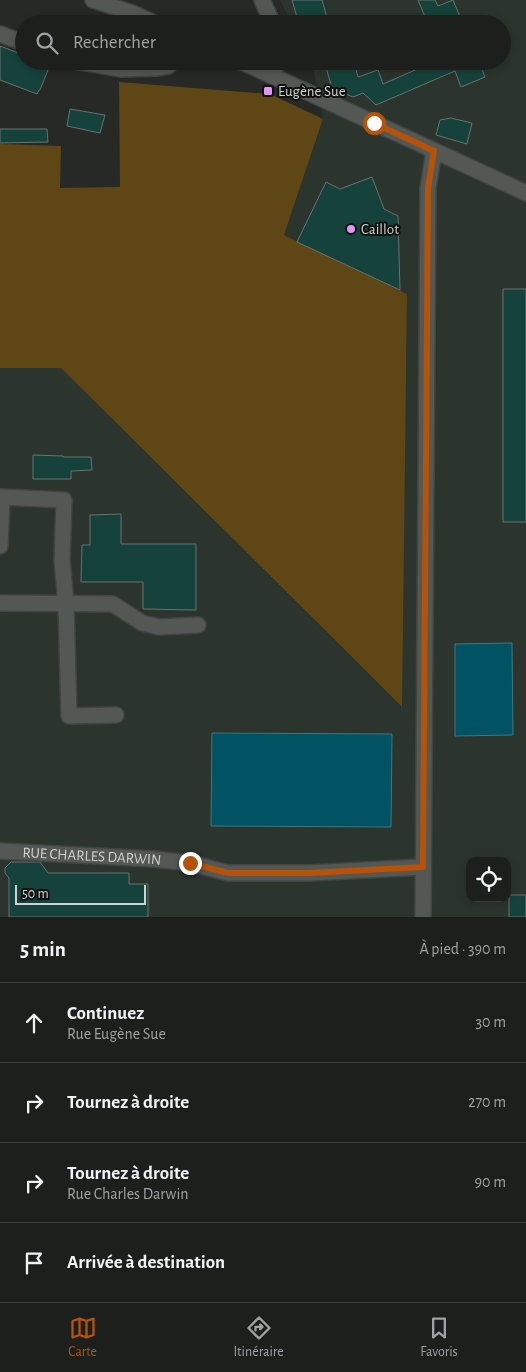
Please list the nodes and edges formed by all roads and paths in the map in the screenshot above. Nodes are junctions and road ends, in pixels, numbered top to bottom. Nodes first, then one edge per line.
1 (93, 0) edge
2 (262, 0) edge
3 (136, 15) edge
4 (269, 15) edge
5 (0, 34) edge
6 (15, 40) edge
7 (259, 70) edge
8 (274, 70) edge
9 (272, 76) junction
10 (434, 151) junction
11 (526, 193) edge
12 (1, 497) edge
13 (0, 546) edge
14 (0, 603) edge
15 (66, 604) junction
16 (198, 625) dead end
17 (116, 715) dead end
18 (0, 851) edge
19 (423, 867) junction
20 (424, 917) edge

1 - 3 street
2 - 4 street
5 - 6 street
7 - 9 street
8 - 9 street
9 - 10 street
10 - 11 street
10 - 19 street
12 - 13 street
12 - 15 street
14 - 15 street
15 - 16 street
15 - 17 street
18 - 19 street, RUE CHARLES DARWIN
19 - 20 street

